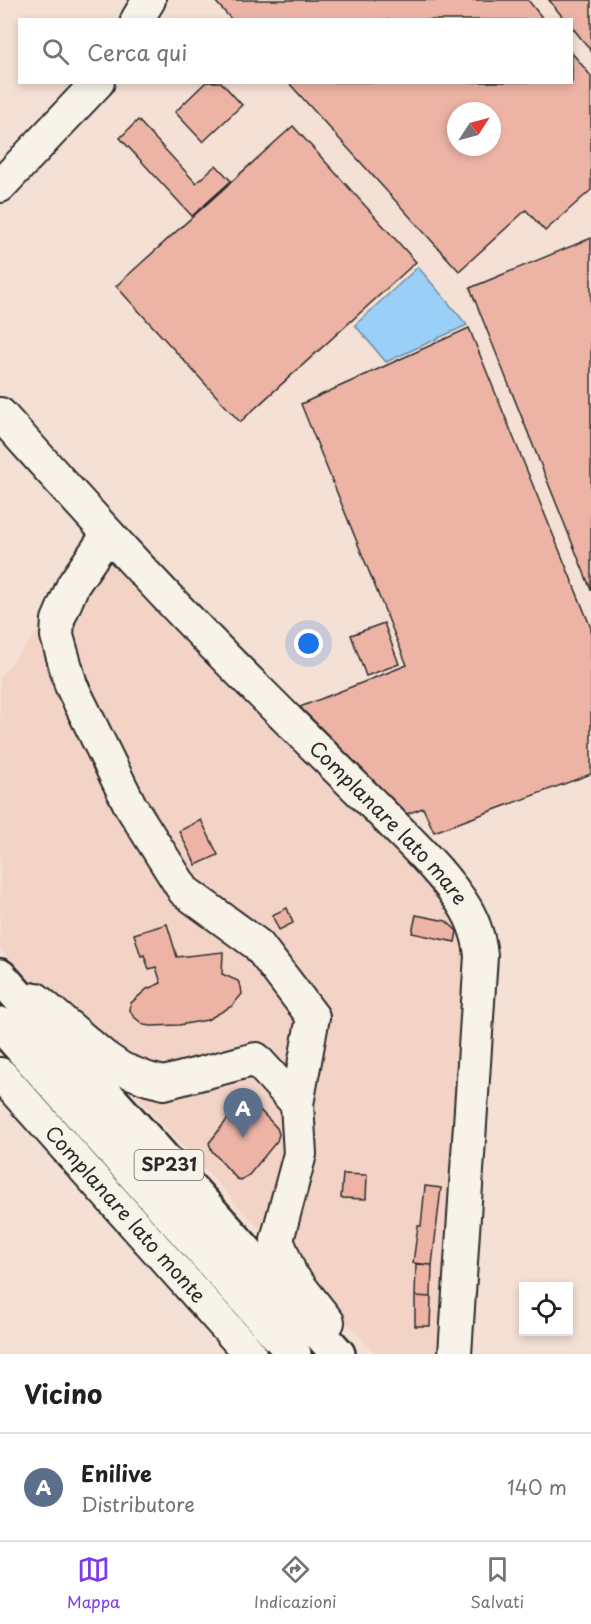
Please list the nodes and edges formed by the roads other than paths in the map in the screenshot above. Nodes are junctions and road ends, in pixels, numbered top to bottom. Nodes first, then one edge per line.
1 (148, 0) edge
2 (138, 18) edge
3 (96, 84) edge
4 (0, 186) edge
5 (0, 414) edge
6 (108, 534) junction
7 (0, 966) edge
8 (0, 976) edge
9 (0, 1024) edge
10 (0, 1074) edge
11 (297, 1104) junction
12 (250, 1354) edge
13 (294, 1354) edge
14 (338, 1354) edge
15 (352, 1354) edge
16 (455, 1354) edge

1 - 2 street
3 - 4 street
5 - 6 street, Complanare lato mare
6 - 11 street
6 - 16 street, Complanare lato mare
7 - 11 street
8 - 14 highway, SP231
9 - 13 highway, SP231
10 - 12 street, Complanare lato monte
11 - 15 street

